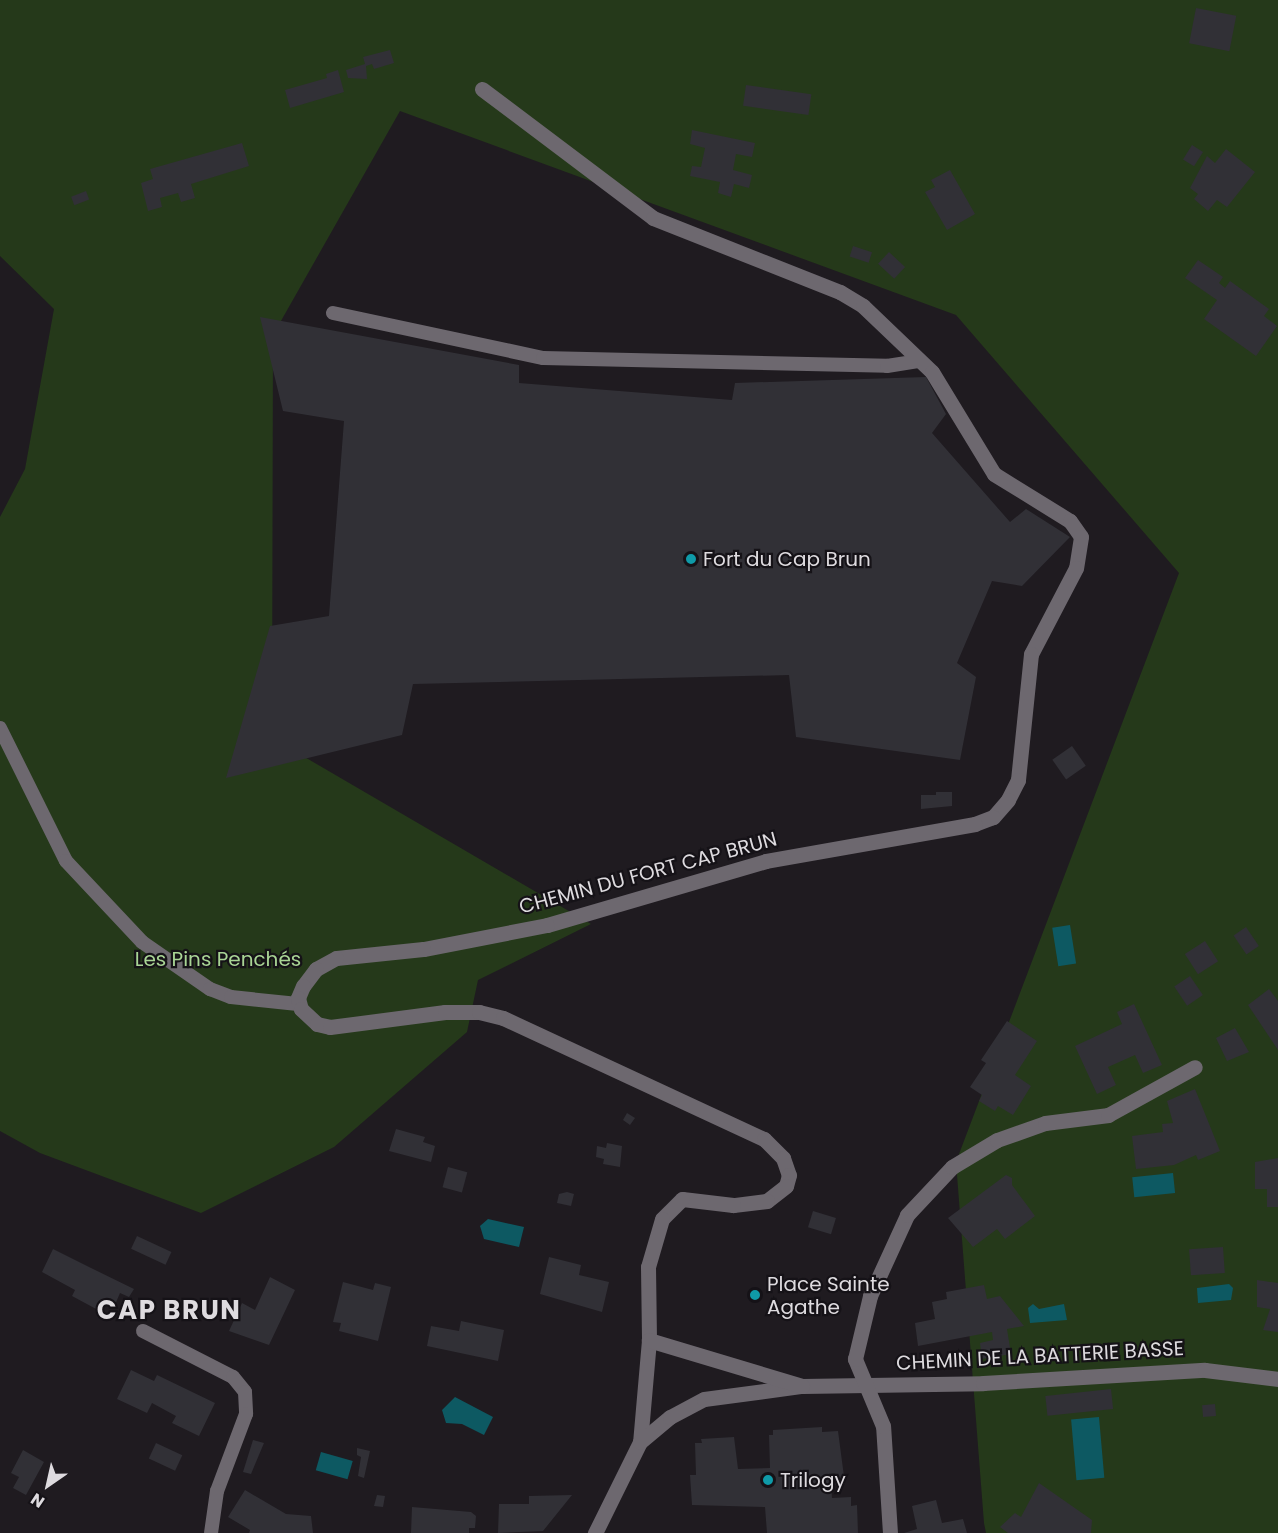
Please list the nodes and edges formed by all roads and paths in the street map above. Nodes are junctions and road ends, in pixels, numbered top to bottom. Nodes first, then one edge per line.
1 (482, 89) dead end
2 (333, 313) dead end
3 (920, 361) junction
4 (0, 728) edge
5 (298, 1004) junction
6 (1195, 1067) dead end
7 (143, 1331) dead end
8 (649, 1340) junction
9 (1278, 1379) edge
10 (864, 1384) junction
11 (802, 1386) junction
12 (640, 1442) junction
13 (211, 1533) edge
14 (595, 1533) edge
15 (890, 1533) edge

1 - 3 street, CHEMIN DU FORT CAP BRUN
2 - 3 lane
3 - 5 street, CHEMIN DU FORT CAP BRUN
4 - 5 lane
5 - 8 street
6 - 10 street
7 - 13 lane
8 - 11 street, CHEMIN DE LA BATTERIE BASSE
8 - 12 street
9 - 10 street, CHEMIN DE LA BATTERIE BASSE
10 - 11 street, CHEMIN DE LA BATTERIE BASSE
10 - 15 street
11 - 12 street, CHEMIN DE LA BATTERIE BASSE
12 - 14 street

